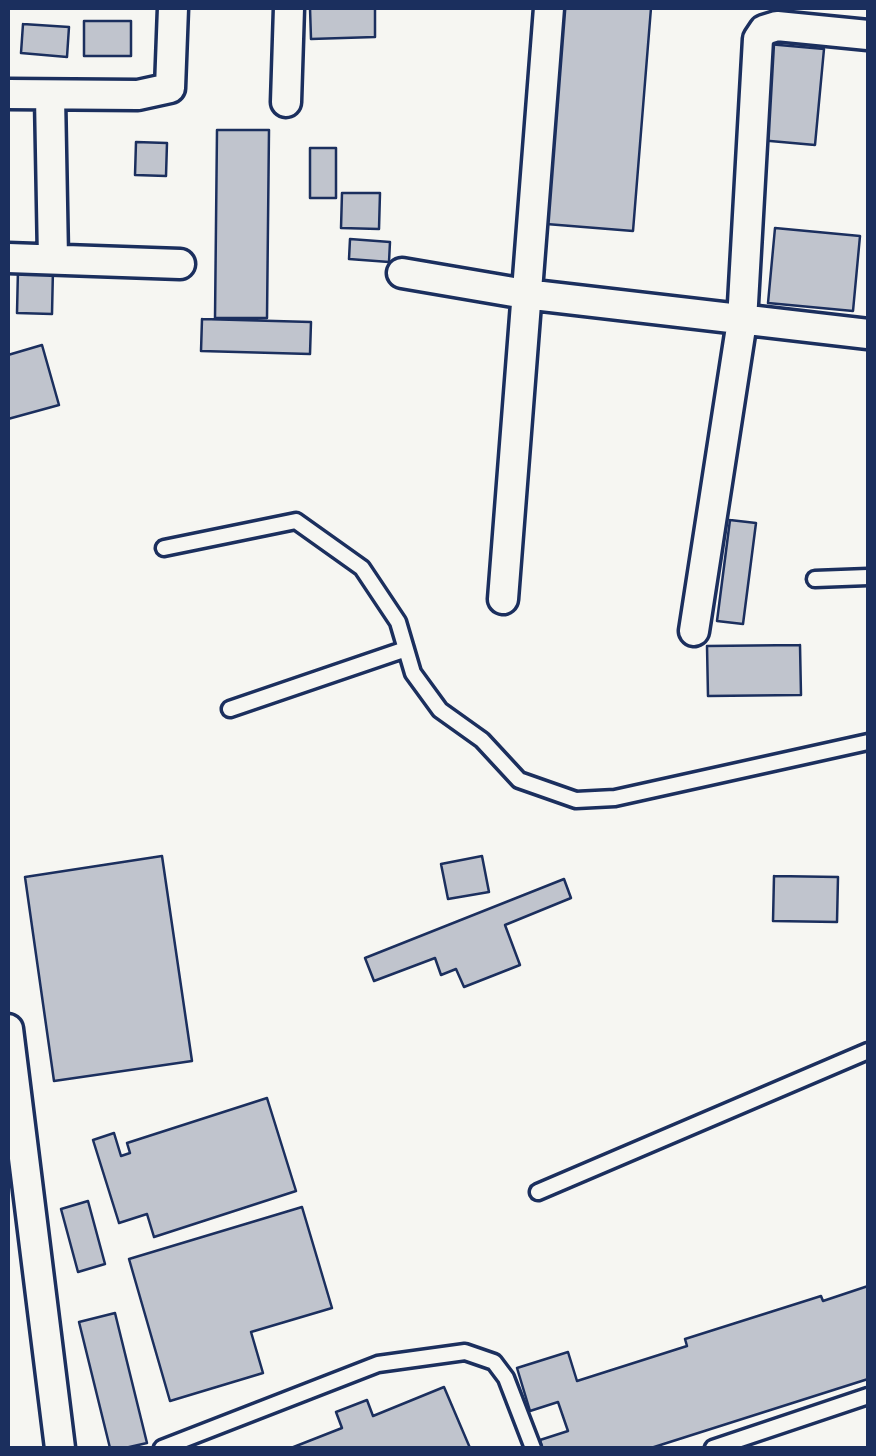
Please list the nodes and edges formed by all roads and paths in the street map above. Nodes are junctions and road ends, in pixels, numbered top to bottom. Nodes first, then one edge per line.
1 (174, 8) edge
2 (289, 8) edge
3 (549, 8) edge
4 (868, 35) edge
5 (8, 94) edge
6 (50, 97) junction
7 (286, 102) dead end
8 (8, 258) edge
9 (52, 258) junction
10 (180, 264) dead end
11 (402, 273) dead end
12 (526, 294) junction
13 (742, 321) junction
14 (868, 334) edge
15 (164, 548) dead end
16 (868, 577) edge
17 (815, 579) dead end
18 (503, 599) dead end
19 (694, 630) dead end
20 (406, 648) junction
21 (230, 709) dead end
22 (868, 742) edge
23 (8, 1028) edge
24 (868, 1051) edge
25 (538, 1192) dead end
26 (868, 1396) edge
27 (60, 1448) edge
28 (162, 1448) edge
29 (533, 1448) edge
30 (713, 1448) edge

1 - 6 street
2 - 7 street
3 - 12 street
4 - 13 street
5 - 6 street
6 - 9 street
8 - 9 street
9 - 10 street
11 - 12 street
12 - 13 street
12 - 18 street
13 - 14 street
13 - 19 street
15 - 20 lane
16 - 17 lane
20 - 21 lane
20 - 22 lane
23 - 27 street
24 - 25 lane
26 - 30 lane
28 - 29 lane

